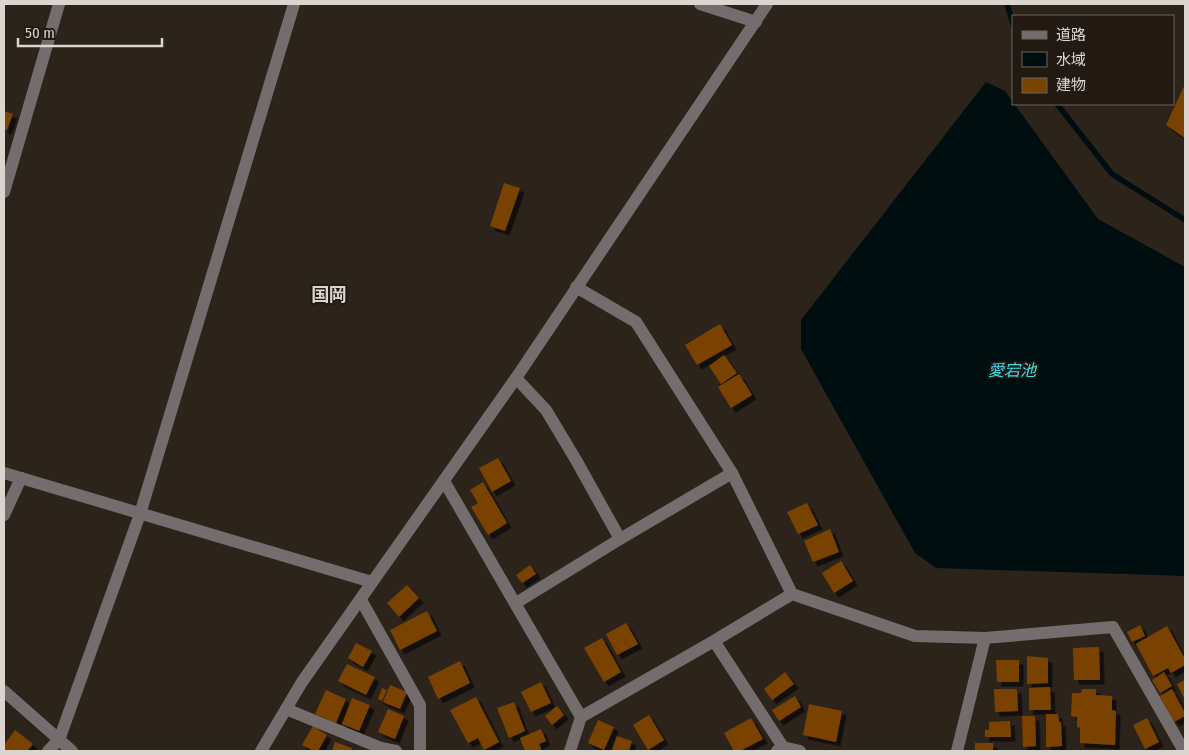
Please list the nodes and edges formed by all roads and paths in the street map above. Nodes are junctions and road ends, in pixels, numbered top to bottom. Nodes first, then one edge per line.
1 (294, 4) edge
2 (700, 4) edge
3 (767, 4) edge
4 (55, 5) edge
5 (756, 22) junction
6 (4, 192) edge
7 (576, 287) junction
8 (516, 378) junction
9 (4, 473) edge
10 (732, 473) junction
11 (21, 478) junction
12 (444, 481) junction
13 (140, 514) junction
14 (4, 515) edge
15 (620, 539) junction
16 (372, 582) junction
17 (792, 594) junction
18 (361, 600) junction
19 (516, 603) junction
20 (985, 638) junction
21 (714, 641) junction
22 (4, 691) edge
23 (286, 709) junction
24 (581, 717) junction
25 (59, 740) junction
26 (779, 749) edge
27 (48, 751) edge
28 (72, 751) edge
29 (261, 751) edge
30 (396, 751) edge
31 (420, 751) edge
32 (570, 751) edge
33 (800, 751) edge
34 (957, 751) edge
35 (1184, 751) edge

1 - 13 street
2 - 5 street
3 - 5 street
4 - 6 street
5 - 7 street
7 - 8 street
7 - 10 street
8 - 12 street
8 - 15 street
9 - 11 street
10 - 15 street
10 - 17 street
11 - 13 street
11 - 14 street
12 - 16 street
12 - 19 street
13 - 16 street
13 - 25 street
15 - 19 street
16 - 18 street
17 - 20 street
17 - 21 street
18 - 23 street
18 - 31 street
19 - 24 street
20 - 34 street
20 - 35 street
21 - 24 street
21 - 26 street
22 - 25 street
23 - 29 street
23 - 30 street
24 - 32 street
25 - 27 street
25 - 28 street
26 - 33 street

